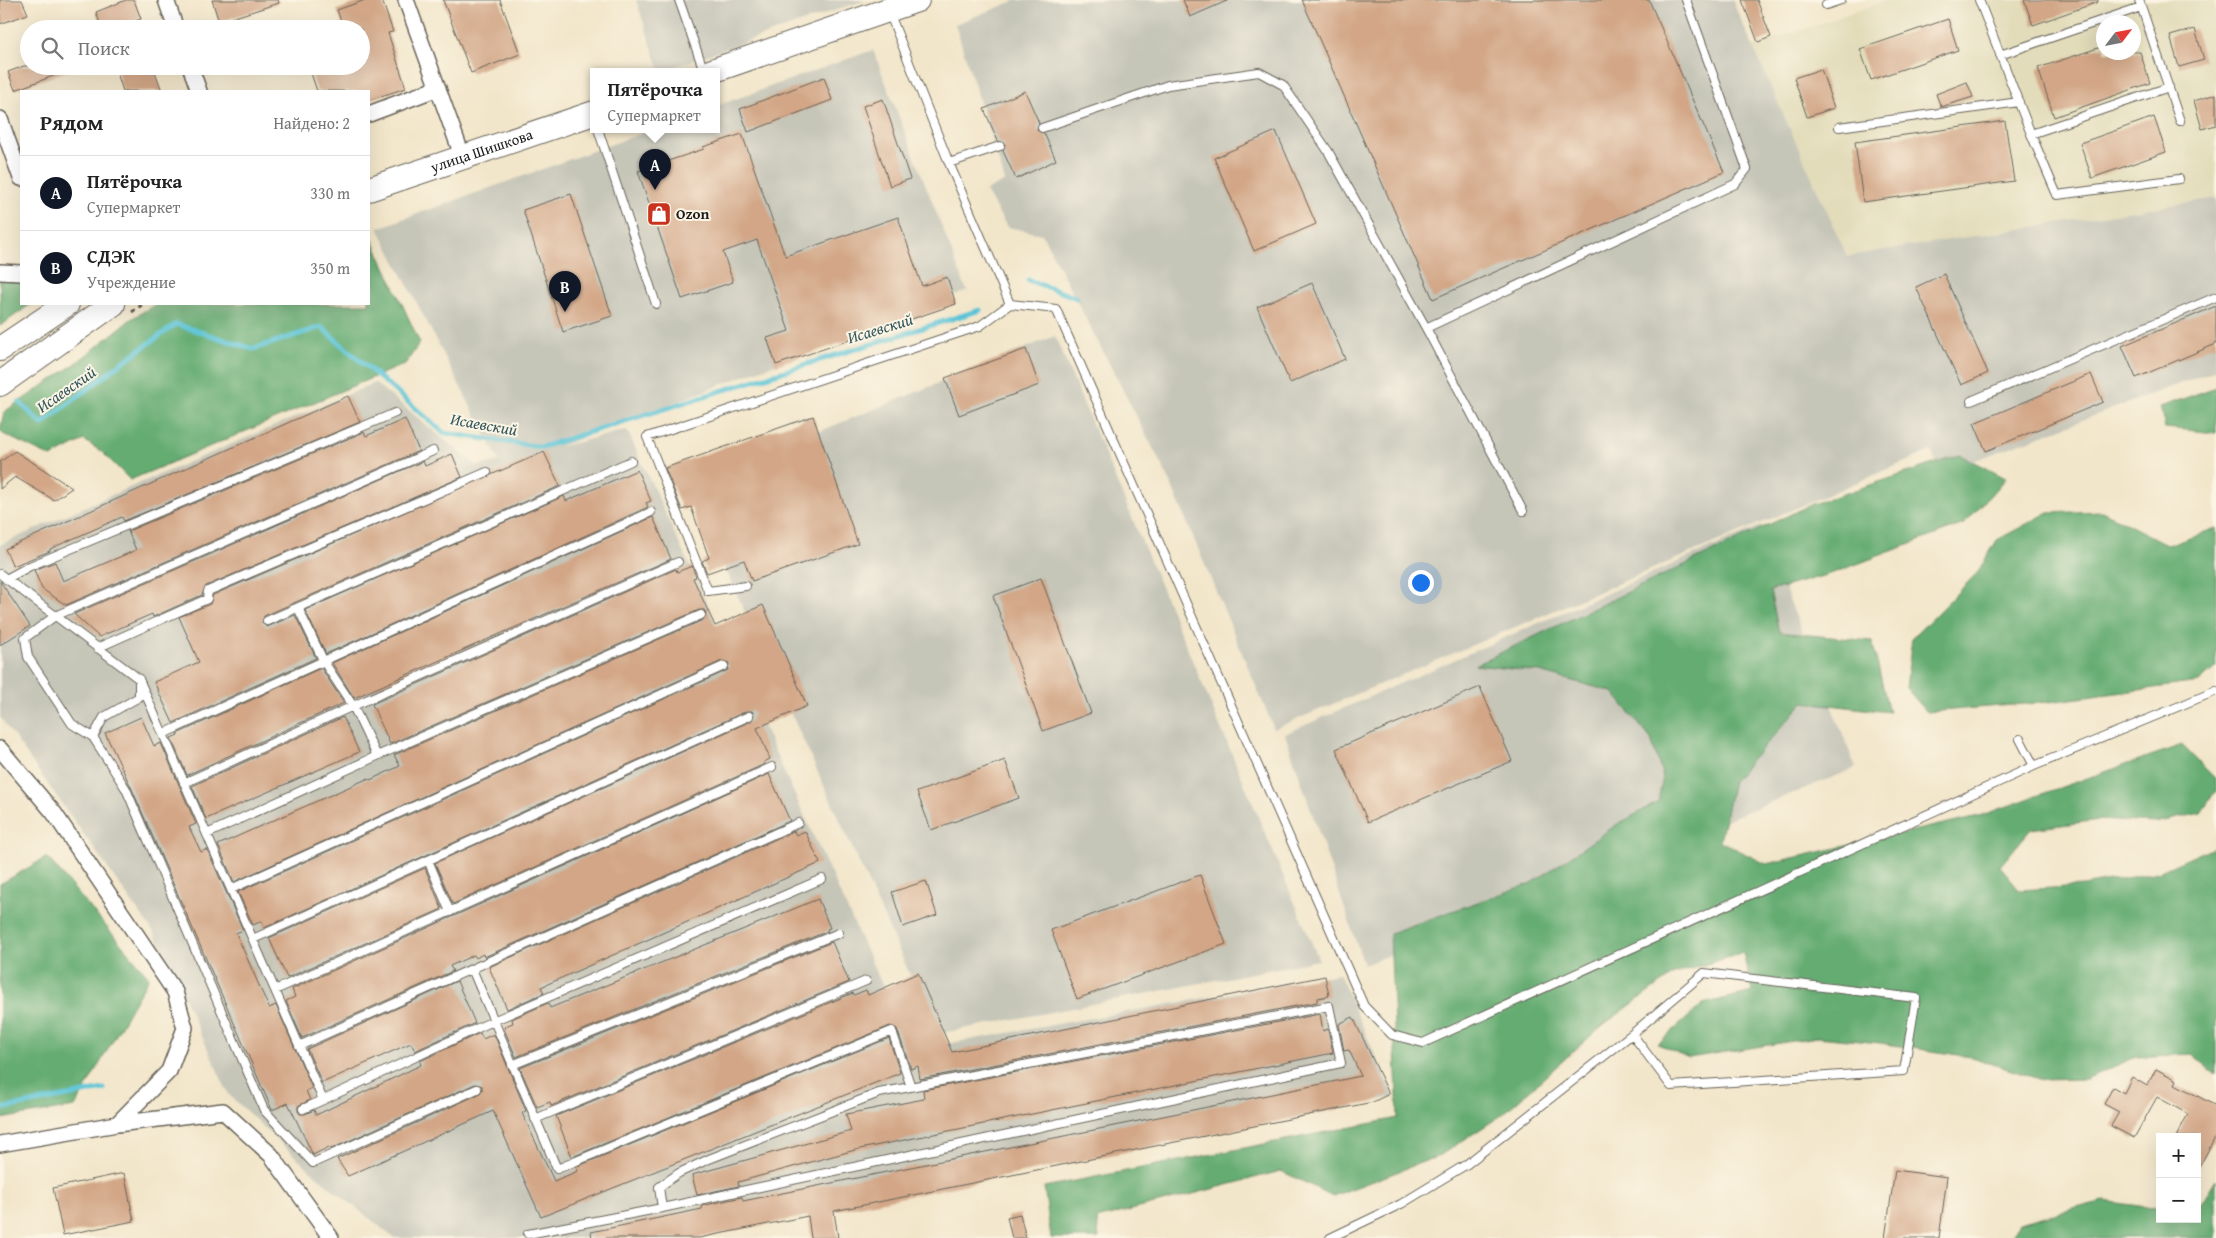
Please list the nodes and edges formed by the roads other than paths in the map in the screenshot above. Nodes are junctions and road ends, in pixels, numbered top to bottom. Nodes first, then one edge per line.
1 (166, 0) edge
2 (406, 0) edge
3 (679, 0) edge
4 (917, 0) edge
5 (1686, 0) edge
6 (1841, 0) edge
7 (1979, 0) edge
8 (2140, 3) edge
9 (1826, 5) dead end
10 (888, 10) junction
11 (173, 20) edge
12 (2000, 55) junction
13 (703, 68) edge
14 (720, 68) edge
15 (193, 75) edge
16 (438, 88) junction
17 (2169, 88) junction
18 (199, 90) edge
19 (2019, 102) junction
20 (370, 114) edge
21 (590, 115) edge
22 (0, 118) edge
23 (2180, 121) dead end
24 (1839, 127) dead end
25 (1042, 128) dead end
26 (599, 133) edge
27 (2031, 134) junction
28 (1000, 146) dead end
29 (462, 158) junction
30 (950, 163) junction
31 (20, 175) edge
32 (2179, 179) dead end
33 (370, 189) edge
34 (0, 272) edge
35 (20, 273) edge
36 (2216, 296) edge
37 (656, 304) dead end
38 (1010, 304) junction
39 (66, 305) edge
40 (112, 305) edge
41 (1426, 328) junction
42 (0, 349) edge
43 (0, 384) edge
44 (1971, 401) dead end
45 (395, 413) dead end
46 (433, 451) dead end
47 (631, 460) dead end
48 (487, 472) dead end
49 (1523, 511) dead end
50 (651, 512) dead end
51 (678, 562) dead end
52 (3, 577) edge
53 (746, 586) dead end
54 (298, 608) junction
55 (701, 615) dead end
56 (54, 616) junction
57 (267, 621) dead end
58 (97, 648) junction
59 (324, 662) junction
60 (724, 666) dead end
61 (139, 679) junction
62 (2216, 691) edge
63 (353, 706) junction
64 (748, 716) dead end
65 (163, 734) junction
66 (93, 737) junction
67 (2020, 739) dead end
68 (0, 749) edge
69 (377, 756) junction
70 (2034, 766) junction
71 (772, 767) dead end
72 (184, 783) junction
73 (798, 823) dead end
74 (207, 834) junction
75 (428, 860) junction
76 (822, 879) dead end
77 (231, 889) junction
78 (450, 912) junction
79 (839, 933) dead end
80 (253, 939) junction
81 (472, 969) junction
82 (866, 981) dead end
83 (275, 990) junction
84 (493, 1021) junction
85 (1632, 1034) junction
86 (299, 1046) junction
87 (512, 1065) junction
88 (911, 1087) junction
89 (477, 1089) dead end
90 (323, 1100) junction
91 (303, 1109) dead end
92 (535, 1119) junction
93 (117, 1124) junction
94 (0, 1144) edge
95 (662, 1208) junction
96 (528, 1234) dead end
97 (331, 1238) edge
98 (1330, 1238) edge

1 - 11 street
2 - 16 street
3 - 13 lane
4 - 10 main road
5 - 41 lane
6 - 9 lane
7 - 12 lane
8 - 12 lane
8 - 17 lane
10 - 14 main road
10 - 30 lane
12 - 19 lane
15 - 18 street
16 - 20 street
16 - 29 street
17 - 23 lane
17 - 27 lane
19 - 24 lane
19 - 27 lane
21 - 29 main road, улица Шишкова
22 - 31 street
25 - 41 lane
26 - 37 lane
27 - 32 lane
28 - 30 lane
29 - 33 main road, улица Шишкова
30 - 38 lane
34 - 35 street
36 - 44 lane
38 - 53 lane
38 - 70 lane
39 - 42 main road
40 - 43 main road
41 - 49 lane
45 - 52 lane
46 - 56 lane
47 - 54 lane
48 - 58 lane
50 - 59 lane
51 - 63 lane
52 - 56 lane
54 - 57 lane
54 - 59 lane
55 - 69 lane
56 - 58 lane
56 - 66 lane
58 - 61 lane
59 - 63 lane
59 - 65 lane
60 - 77 lane
61 - 65 lane
61 - 66 lane
62 - 70 lane
63 - 69 lane
63 - 72 lane
64 - 75 lane
65 - 72 lane
66 - 89 lane
67 - 70 lane
68 - 93 street
69 - 74 lane
71 - 78 lane
72 - 74 lane
73 - 81 lane
74 - 77 lane
75 - 78 lane
75 - 80 lane
76 - 84 lane
77 - 80 lane
78 - 83 lane
79 - 87 lane
80 - 83 lane
81 - 84 lane
81 - 86 lane
82 - 92 lane
83 - 86 lane
84 - 87 lane
84 - 90 lane
85 - 85 lane
85 - 98 lane
86 - 90 lane
87 - 92 lane
88 - 92 lane
88 - 95 lane
88 - 95 lane
90 - 91 lane
93 - 94 street
93 - 97 street
95 - 96 lane

